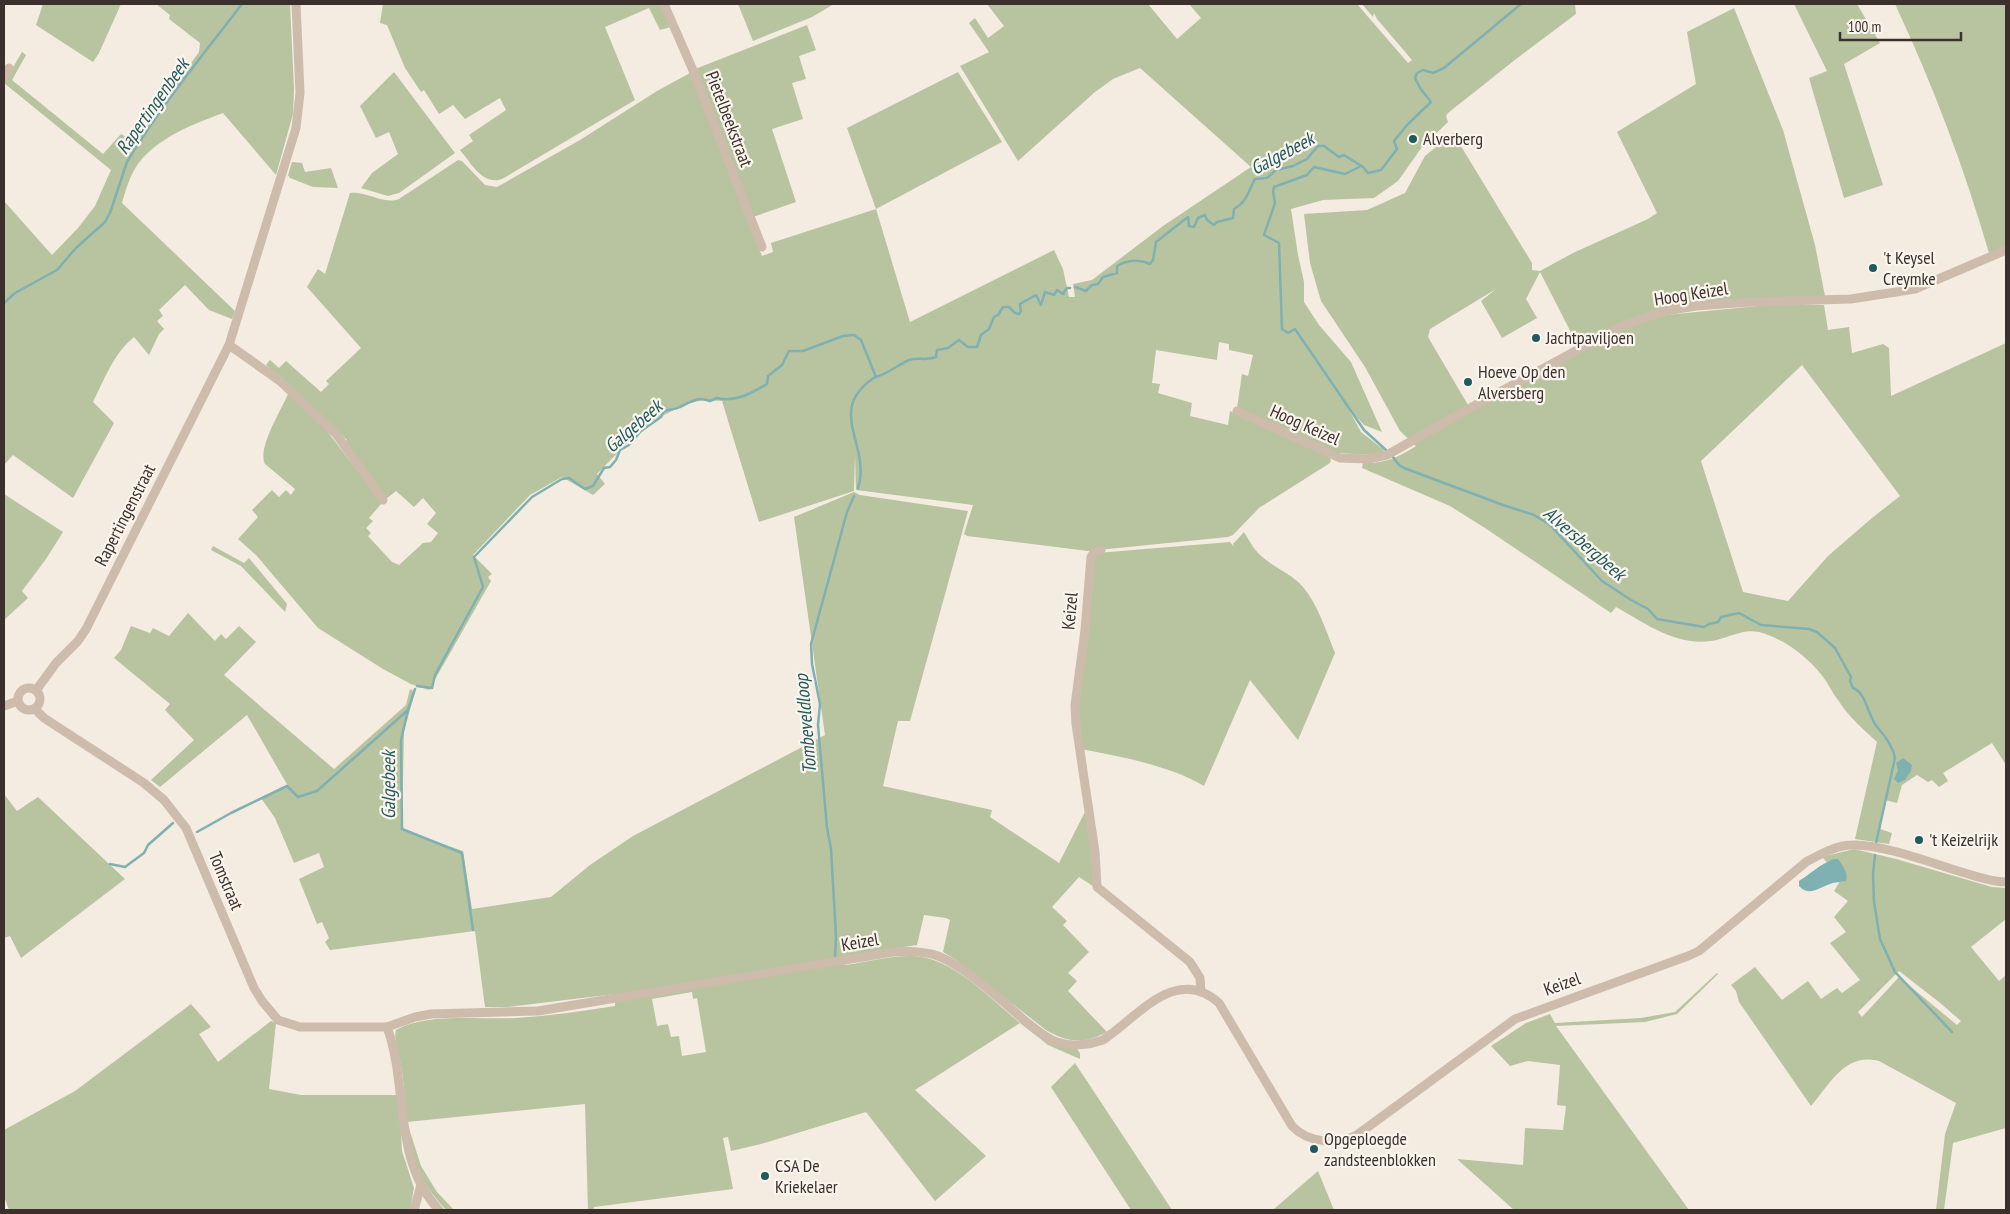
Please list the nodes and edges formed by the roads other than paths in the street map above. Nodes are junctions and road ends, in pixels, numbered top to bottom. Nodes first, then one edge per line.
1 (296, 4) edge
2 (664, 4) edge
3 (10, 68) dead end
4 (4, 77) edge
5 (762, 247) dead end
6 (2006, 250) edge
7 (229, 345) junction
8 (1237, 411) dead end
9 (382, 500) dead end
10 (1101, 550) dead end
11 (37, 690) junction
12 (18, 702) junction
13 (4, 706) edge
14 (35, 708) junction
15 (2006, 882) edge
16 (1201, 992) junction
17 (483, 1012) joint
18 (387, 1027) junction
19 (421, 1185) junction
20 (414, 1210) edge
21 (439, 1210) edge

1 - 7 street, Rapertingenstraat
2 - 5 street, Pietelbeekstraat
3 - 4 street
6 - 8 street, Hoog Keizel
7 - 9 street
7 - 11 street, Rapertingenstraat
10 - 16 street, Keizel
11 - 12 street
11 - 14 street
12 - 13 street
12 - 14 street
14 - 18 street, Tomstraat
15 - 16 street, Keizel
16 - 17 street, Keizel
17 - 18 street, Tomstraat
18 - 19 street
19 - 20 street
19 - 21 street

